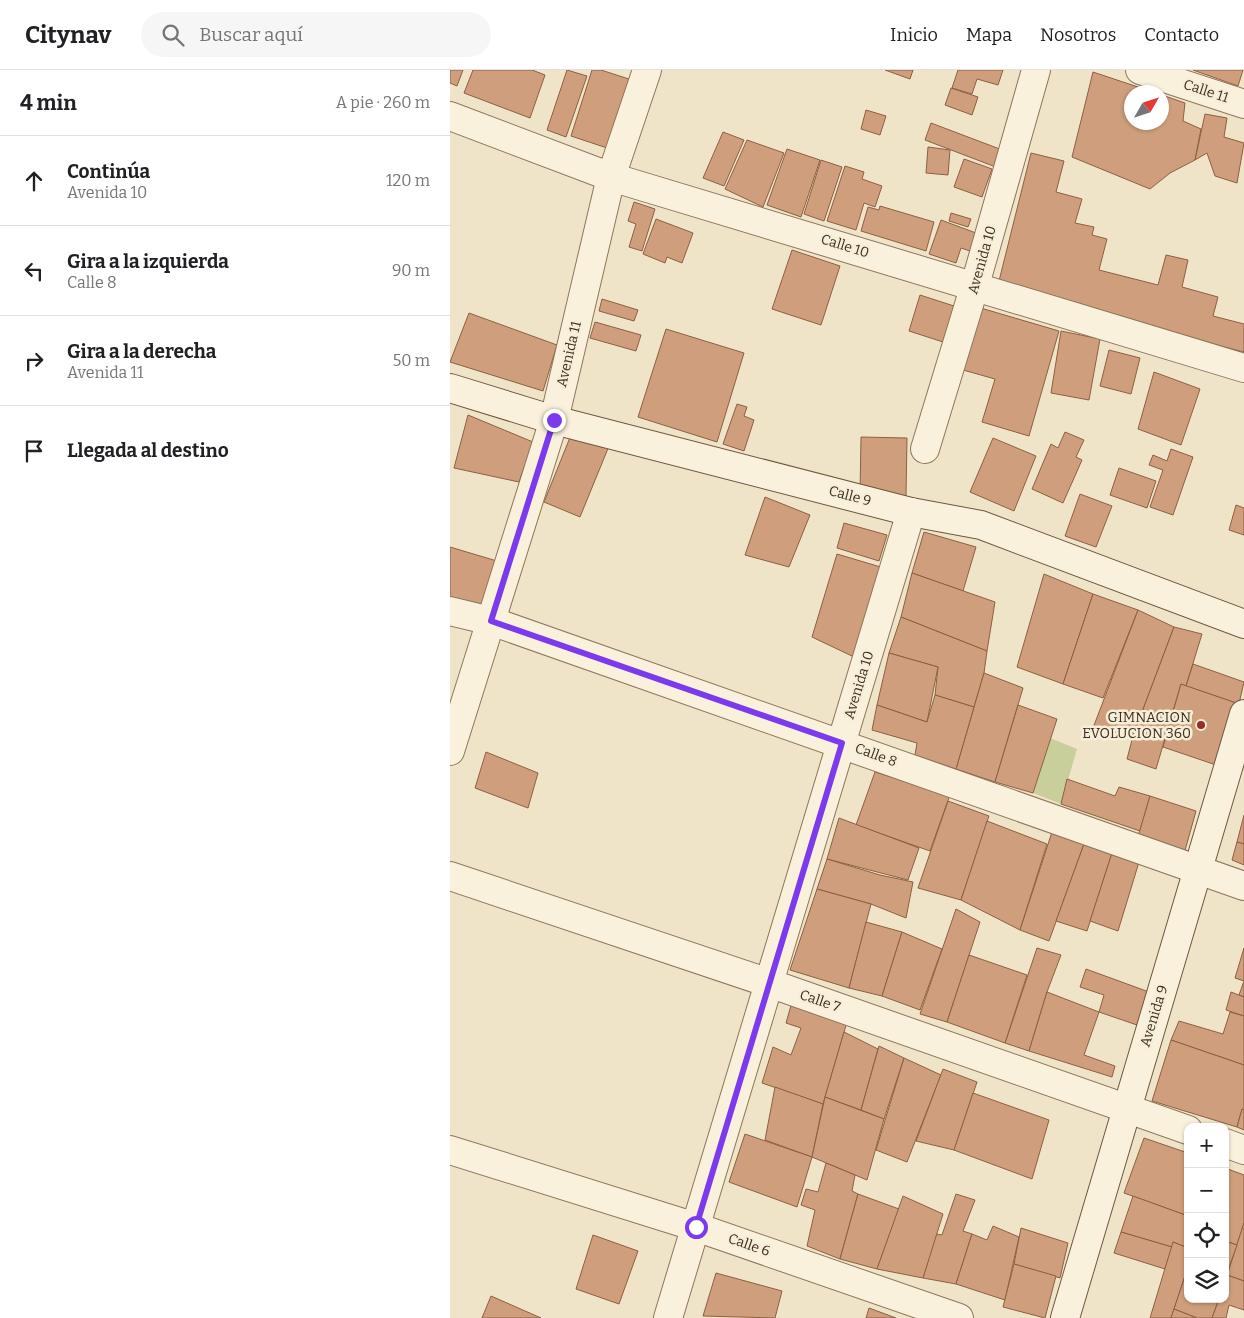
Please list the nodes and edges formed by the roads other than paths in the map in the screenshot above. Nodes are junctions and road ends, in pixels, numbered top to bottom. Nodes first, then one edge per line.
1 (647, 70) edge
2 (1036, 70) edge
3 (1140, 70) edge
4 (1244, 104) edge
5 (450, 116) edge
6 (611, 177) junction
7 (975, 285) junction
8 (1244, 368) edge
9 (450, 388) edge
10 (554, 420) junction
11 (925, 449) dead end
12 (912, 512) junction
13 (450, 611) edge
14 (491, 621) junction
15 (1244, 624) edge
16 (1244, 714) edge
17 (842, 743) junction
18 (450, 751) edge
19 (1198, 870) junction
20 (450, 876) edge
21 (1244, 886) edge
22 (769, 983) junction
23 (1126, 1108) junction
24 (1184, 1129) edge
25 (1229, 1144) edge
26 (450, 1150) edge
27 (1244, 1150) edge
28 (696, 1227) junction
29 (668, 1318) edge
30 (959, 1318) edge
31 (1065, 1318) edge

1 - 6 street, Avenida 11
2 - 7 street, Avenida 10
3 - 4 street, Calle 11
5 - 6 street, Calle 10
6 - 7 street, Calle 10
6 - 10 street, Avenida 11
7 - 8 street, Calle 10
7 - 11 street, Avenida 10
9 - 10 street, Calle 9
10 - 12 street, Calle 9
10 - 14 street, Avenida 11
12 - 15 street, Calle 9
12 - 17 street, Avenida 10
13 - 14 street, Calle 8
14 - 17 street, Calle 8
14 - 18 street, Avenida 11
16 - 19 street, Avenida 9
17 - 19 street, Calle 8
17 - 22 street, Avenida 10
19 - 21 street, Calle 8
19 - 23 street, Avenida 9
20 - 22 street, Calle 7
22 - 23 street, Calle 7
22 - 28 street, Avenida 10
23 - 24 street, Calle 7
23 - 31 street, Avenida 9
25 - 27 street
26 - 28 street, Calle 6
28 - 29 street, Avenida 10
28 - 30 street, Calle 6

